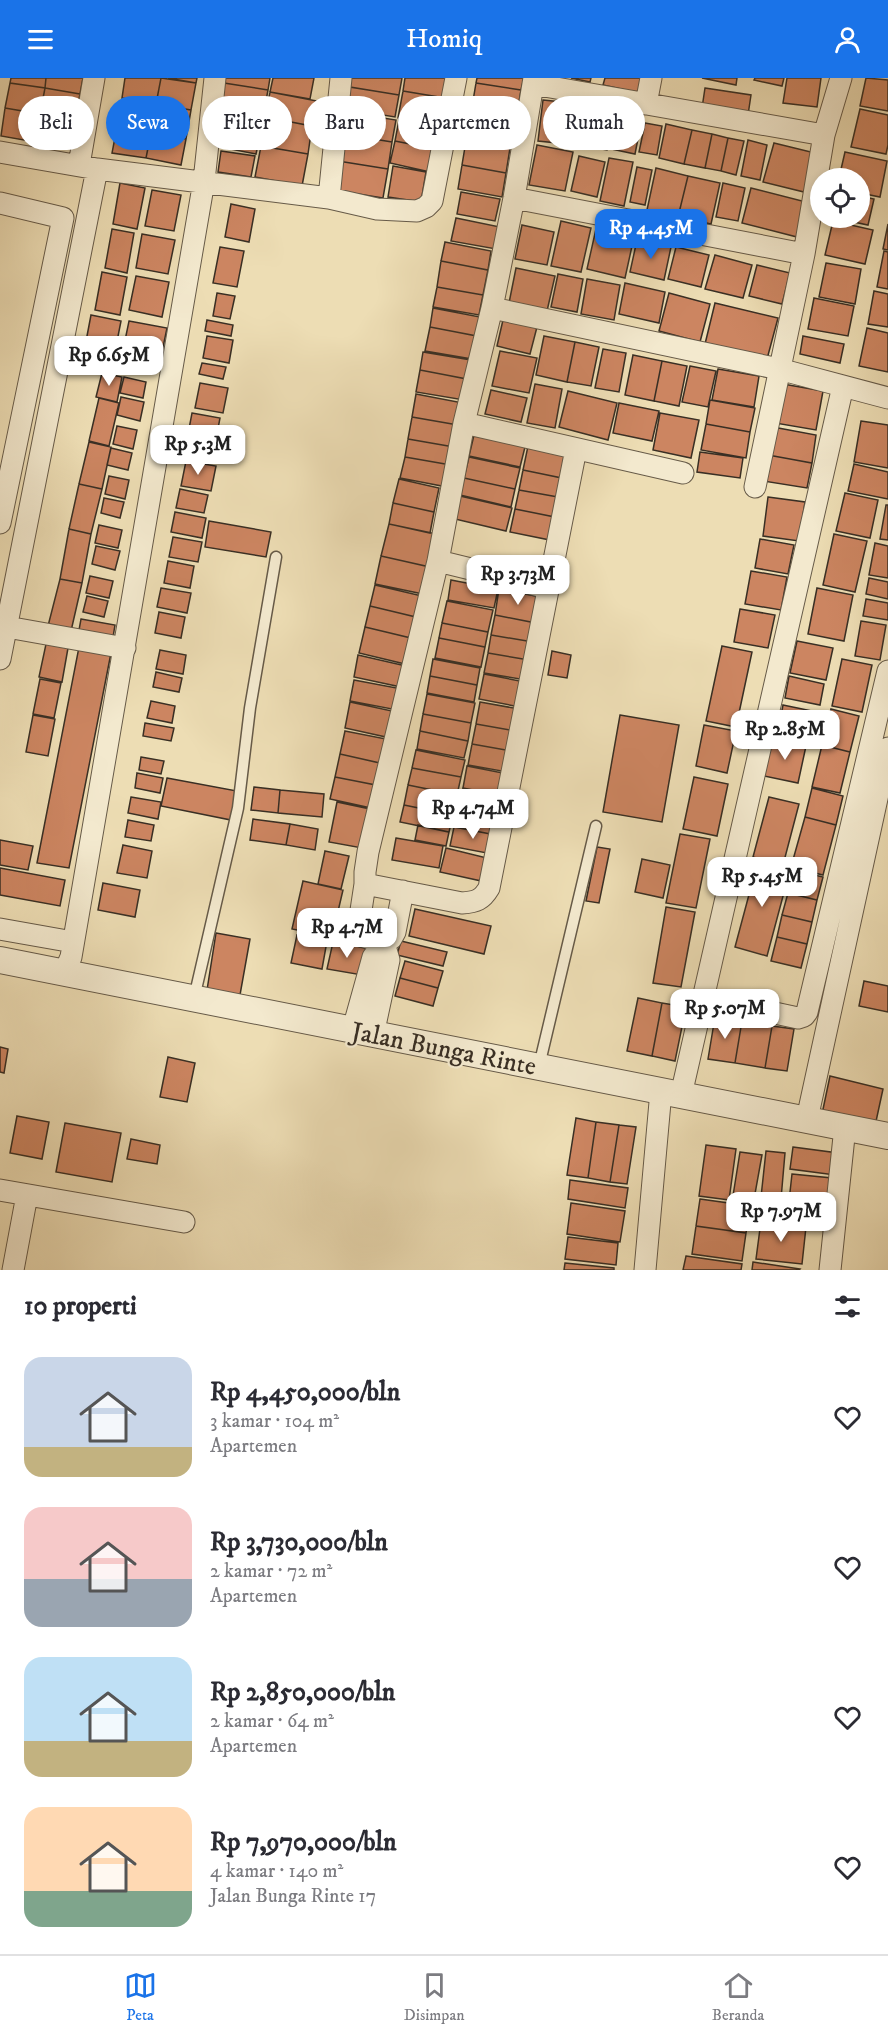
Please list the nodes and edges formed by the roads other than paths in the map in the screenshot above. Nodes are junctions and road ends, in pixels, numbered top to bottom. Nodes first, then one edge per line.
1 (94, 78) edge
2 (215, 78) edge
3 (341, 78) edge
4 (456, 78) edge
5 (651, 78) edge
6 (841, 78) edge
7 (533, 81) edge
8 (606, 96) edge
9 (645, 104) joint
10 (824, 135) junction
11 (0, 152) edge
12 (88, 167) junction
13 (204, 181) junction
14 (329, 198) junction
15 (514, 198) junction
16 (0, 203) edge
17 (804, 254) junction
18 (492, 308) junction
19 (779, 369) junction
20 (843, 386) junction
21 (888, 398) edge
22 (464, 423) junction
23 (576, 449) junction
24 (683, 473) dead end
25 (755, 487) dead end
26 (0, 523) edge
27 (276, 557) dead end
28 (438, 561) junction
29 (548, 588) junction
30 (7, 627) junction
31 (125, 648) junction
32 (0, 658) edge
33 (888, 671) edge
34 (888, 748) edge
35 (596, 826) dead end
36 (365, 884) junction
37 (403, 891) junction
38 (0, 929) edge
39 (73, 942) junction
40 (384, 943) junction
41 (0, 960) edge
42 (64, 973) junction
43 (194, 998) junction
44 (704, 998) junction
45 (363, 1032) junction
46 (538, 1066) junction
47 (671, 1093) junction
48 (807, 1119) junction
49 (845, 1127) junction
50 (888, 1136) edge
51 (0, 1190) edge
52 (27, 1194) junction
53 (184, 1222) dead end
54 (13, 1270) edge
55 (645, 1270) edge
56 (830, 1270) edge

1 - 12 street
2 - 13 street
3 - 14 street
4 - 14 street
5 - 9 street
6 - 10 street
7 - 8 street
7 - 15 street
9 - 10 street
10 - 17 street
11 - 12 street
12 - 13 street
12 - 30 street
13 - 14 street
13 - 31 street
15 - 17 street
15 - 18 street
16 - 26 street
17 - 19 street
18 - 19 street
18 - 22 street
19 - 20 street
19 - 25 street
20 - 21 street
20 - 44 street
22 - 23 street
22 - 28 street
23 - 24 street
23 - 29 street
27 - 43 lane
28 - 29 street
28 - 36 street
29 - 37 street
30 - 31 street
30 - 32 street
31 - 39 street
33 - 44 street
34 - 48 street
35 - 46 lane
36 - 37 street
36 - 40 street
37 - 40 street
38 - 39 street
39 - 42 street
40 - 45 street
41 - 42 street, Jalan Bunga Rinte
42 - 43 street, Jalan Bunga Rinte
43 - 45 street, Jalan Bunga Rinte
44 - 47 street
45 - 46 street, Jalan Bunga Rinte
46 - 47 street, Jalan Bunga Rinte
47 - 48 street, Jalan Bunga Rinte
47 - 55 street
48 - 49 street, Jalan Bunga Rinte
49 - 50 street, Jalan Bunga Rinte
49 - 56 street
51 - 52 street
52 - 53 street
52 - 54 street

